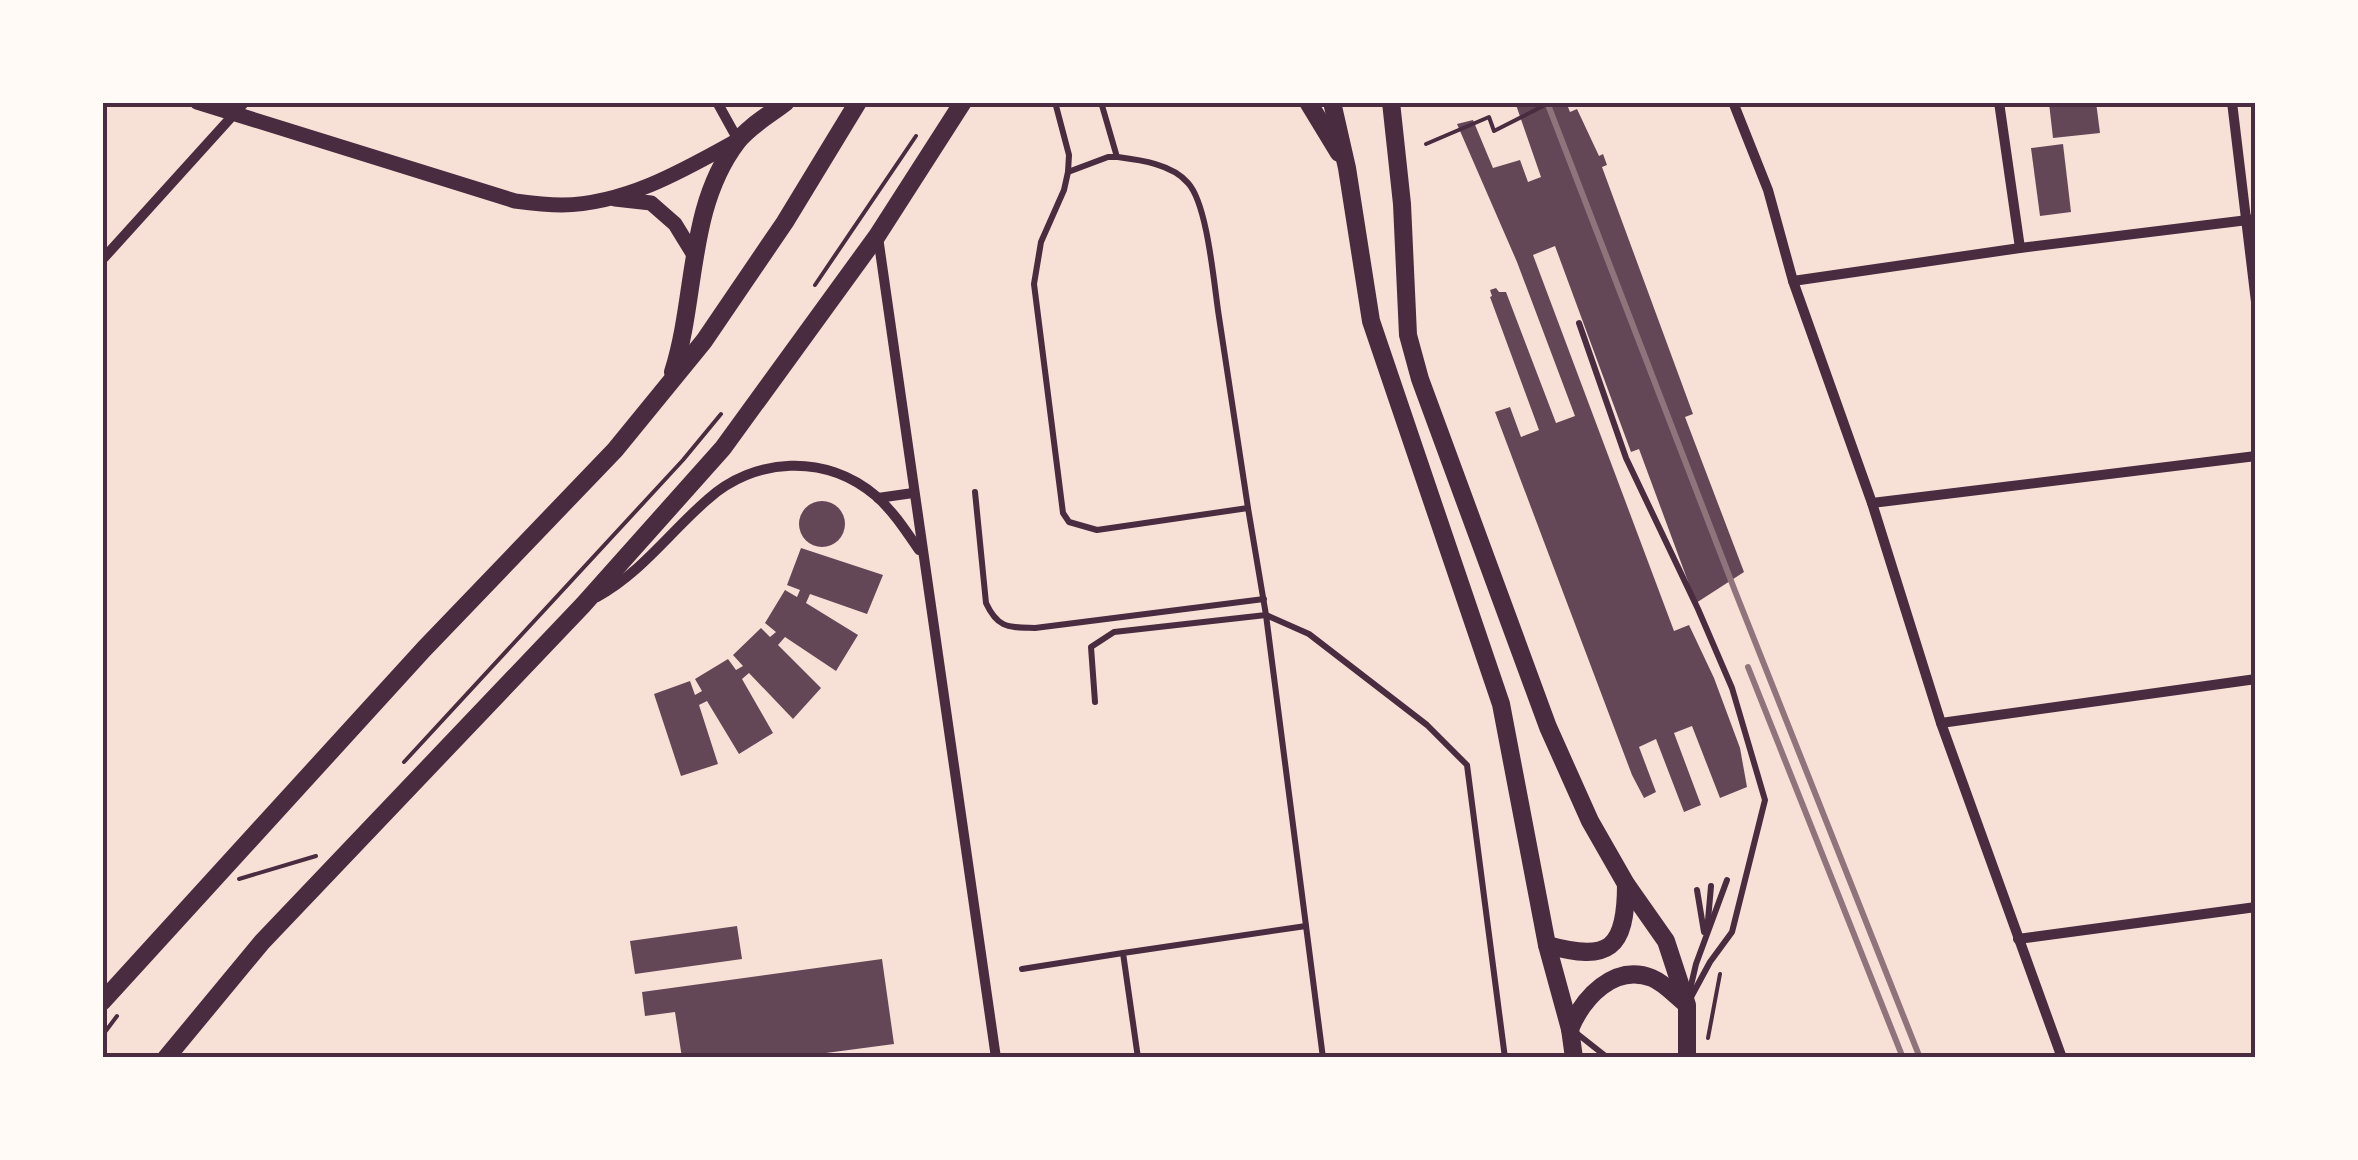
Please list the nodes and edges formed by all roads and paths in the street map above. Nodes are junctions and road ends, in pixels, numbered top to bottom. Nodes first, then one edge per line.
1 (197, 102) edge
2 (717, 102) edge
3 (786, 102) edge
4 (858, 102) edge
5 (962, 102) edge
6 (1054, 102) edge
7 (1101, 102) edge
8 (1308, 102) edge
9 (1332, 102) edge
10 (1391, 102) edge
11 (1551, 102) edge
12 (1733, 102) edge
13 (1998, 102) edge
14 (2232, 102) edge
15 (240, 108) edge
16 (921, 128) dead end
17 (738, 140) junction
18 (1426, 144) dead end
19 (1117, 157) junction
20 (1347, 168) junction
21 (1068, 172) junction
22 (612, 198) junction
23 (2251, 220) edge
24 (878, 236) junction
25 (2020, 248) junction
26 (694, 255) junction
27 (102, 260) edge
28 (1792, 281) junction
29 (809, 294) dead end
30 (2256, 302) edge
31 (1578, 323) dead end
32 (668, 388) junction
33 (732, 400) dead end
34 (2256, 456) edge
35 (975, 492) dead end
36 (913, 493) junction
37 (878, 498) junction
38 (1872, 503) junction
39 (1248, 508) junction
40 (921, 552) junction
41 (1264, 599) junction
42 (583, 605) junction
43 (1266, 615) junction
44 (2256, 679) edge
45 (1095, 702) dead end
46 (1940, 723) junction
47 (397, 770) dead end
48 (322, 852) dead end
49 (1727, 880) dead end
50 (230, 883) dead end
51 (1626, 884) junction
52 (1711, 886) dead end
53 (1697, 890) dead end
54 (2256, 907) edge
55 (1306, 926) junction
56 (2018, 939) junction
57 (1706, 943) junction
58 (1546, 945) junction
59 (1122, 953) junction
60 (1723, 960) dead end
61 (1022, 969) dead end
62 (102, 1002) edge
63 (1687, 1005) junction
64 (122, 1008) dead end
65 (1570, 1029) junction
66 (102, 1036) edge
67 (1707, 1042) dead end
68 (166, 1058) edge
69 (996, 1058) edge
70 (1138, 1058) edge
71 (1323, 1058) edge
72 (1505, 1058) edge
73 (1574, 1058) edge
74 (1608, 1058) edge
75 (1687, 1058) edge
76 (2062, 1058) edge

1 - 15 street
2 - 17 street
3 - 17 main road
4 - 32 main road
5 - 24 main road
6 - 21 lane
7 - 19 lane
8 - 20 main road
9 - 20 main road
10 - 51 main road
11 - 18 path
12 - 28 street
13 - 25 street
14 - 23 street
15 - 22 street
15 - 27 street
16 - 29 path
17 - 22 street
17 - 26 main road
19 - 21 lane
19 - 39 lane
20 - 58 main road
21 - 39 lane
22 - 26 street
23 - 25 street
23 - 30 street
24 - 36 street
24 - 42 main road
25 - 28 street
26 - 32 main road
28 - 38 street
31 - 63 lane
32 - 62 main road
33 - 47 path
34 - 38 street
35 - 41 lane
36 - 37 street
36 - 40 street
37 - 40 street
37 - 42 street
38 - 46 street
39 - 41 lane
40 - 69 street
41 - 43 lane
42 - 68 main road
43 - 45 lane
43 - 55 lane
43 - 72 lane
44 - 46 street
46 - 56 street
48 - 50 path
49 - 57 lane
51 - 58 main road
51 - 63 main road
52 - 57 lane
53 - 57 lane
54 - 56 street
55 - 59 lane
55 - 71 lane
56 - 76 street
57 - 63 lane
58 - 65 main road
59 - 61 lane
59 - 70 lane
60 - 67 path
63 - 65 main road
63 - 75 main road
64 - 66 path
65 - 73 main road
65 - 74 lane

